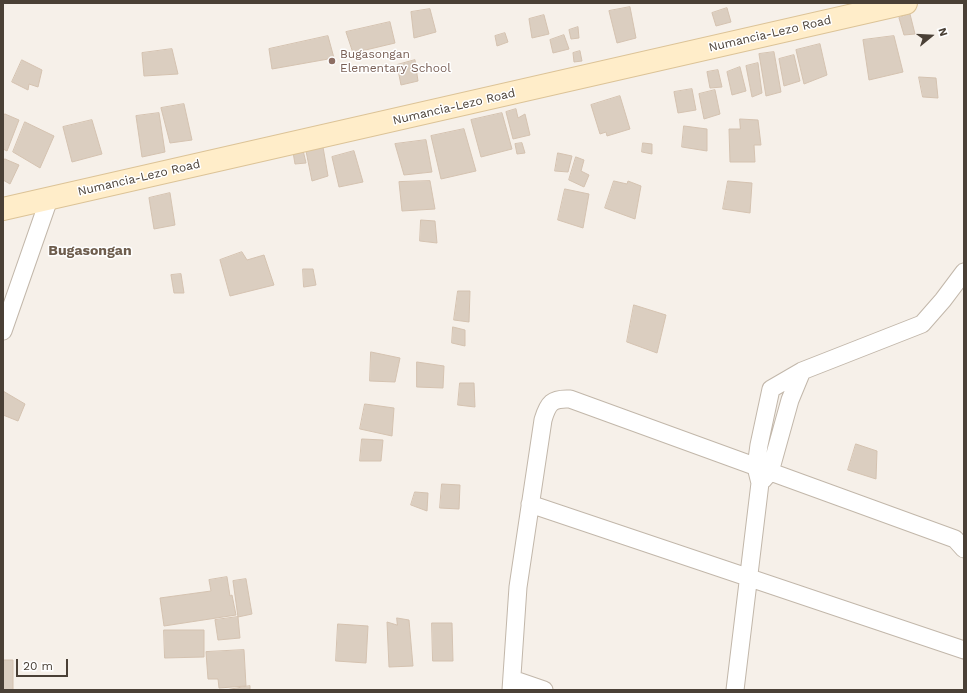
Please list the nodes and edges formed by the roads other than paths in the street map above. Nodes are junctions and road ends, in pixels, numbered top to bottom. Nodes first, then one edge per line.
1 (906, 3) edge
2 (48, 199) junction
3 (3, 209) edge
4 (964, 272) edge
5 (3, 331) edge
6 (762, 474) junction
7 (530, 504) junction
8 (964, 549) edge
9 (749, 577) junction
10 (964, 650) edge
11 (511, 685) edge
12 (544, 690) edge
13 (735, 690) edge

1 - 2 main road, Numancia-Lezo Road
2 - 3 main road, Numancia-Lezo Road
2 - 5 street
4 - 6 street
6 - 7 street
6 - 8 street
6 - 9 street
7 - 9 street
7 - 11 street
9 - 10 street
9 - 13 street
11 - 12 street

